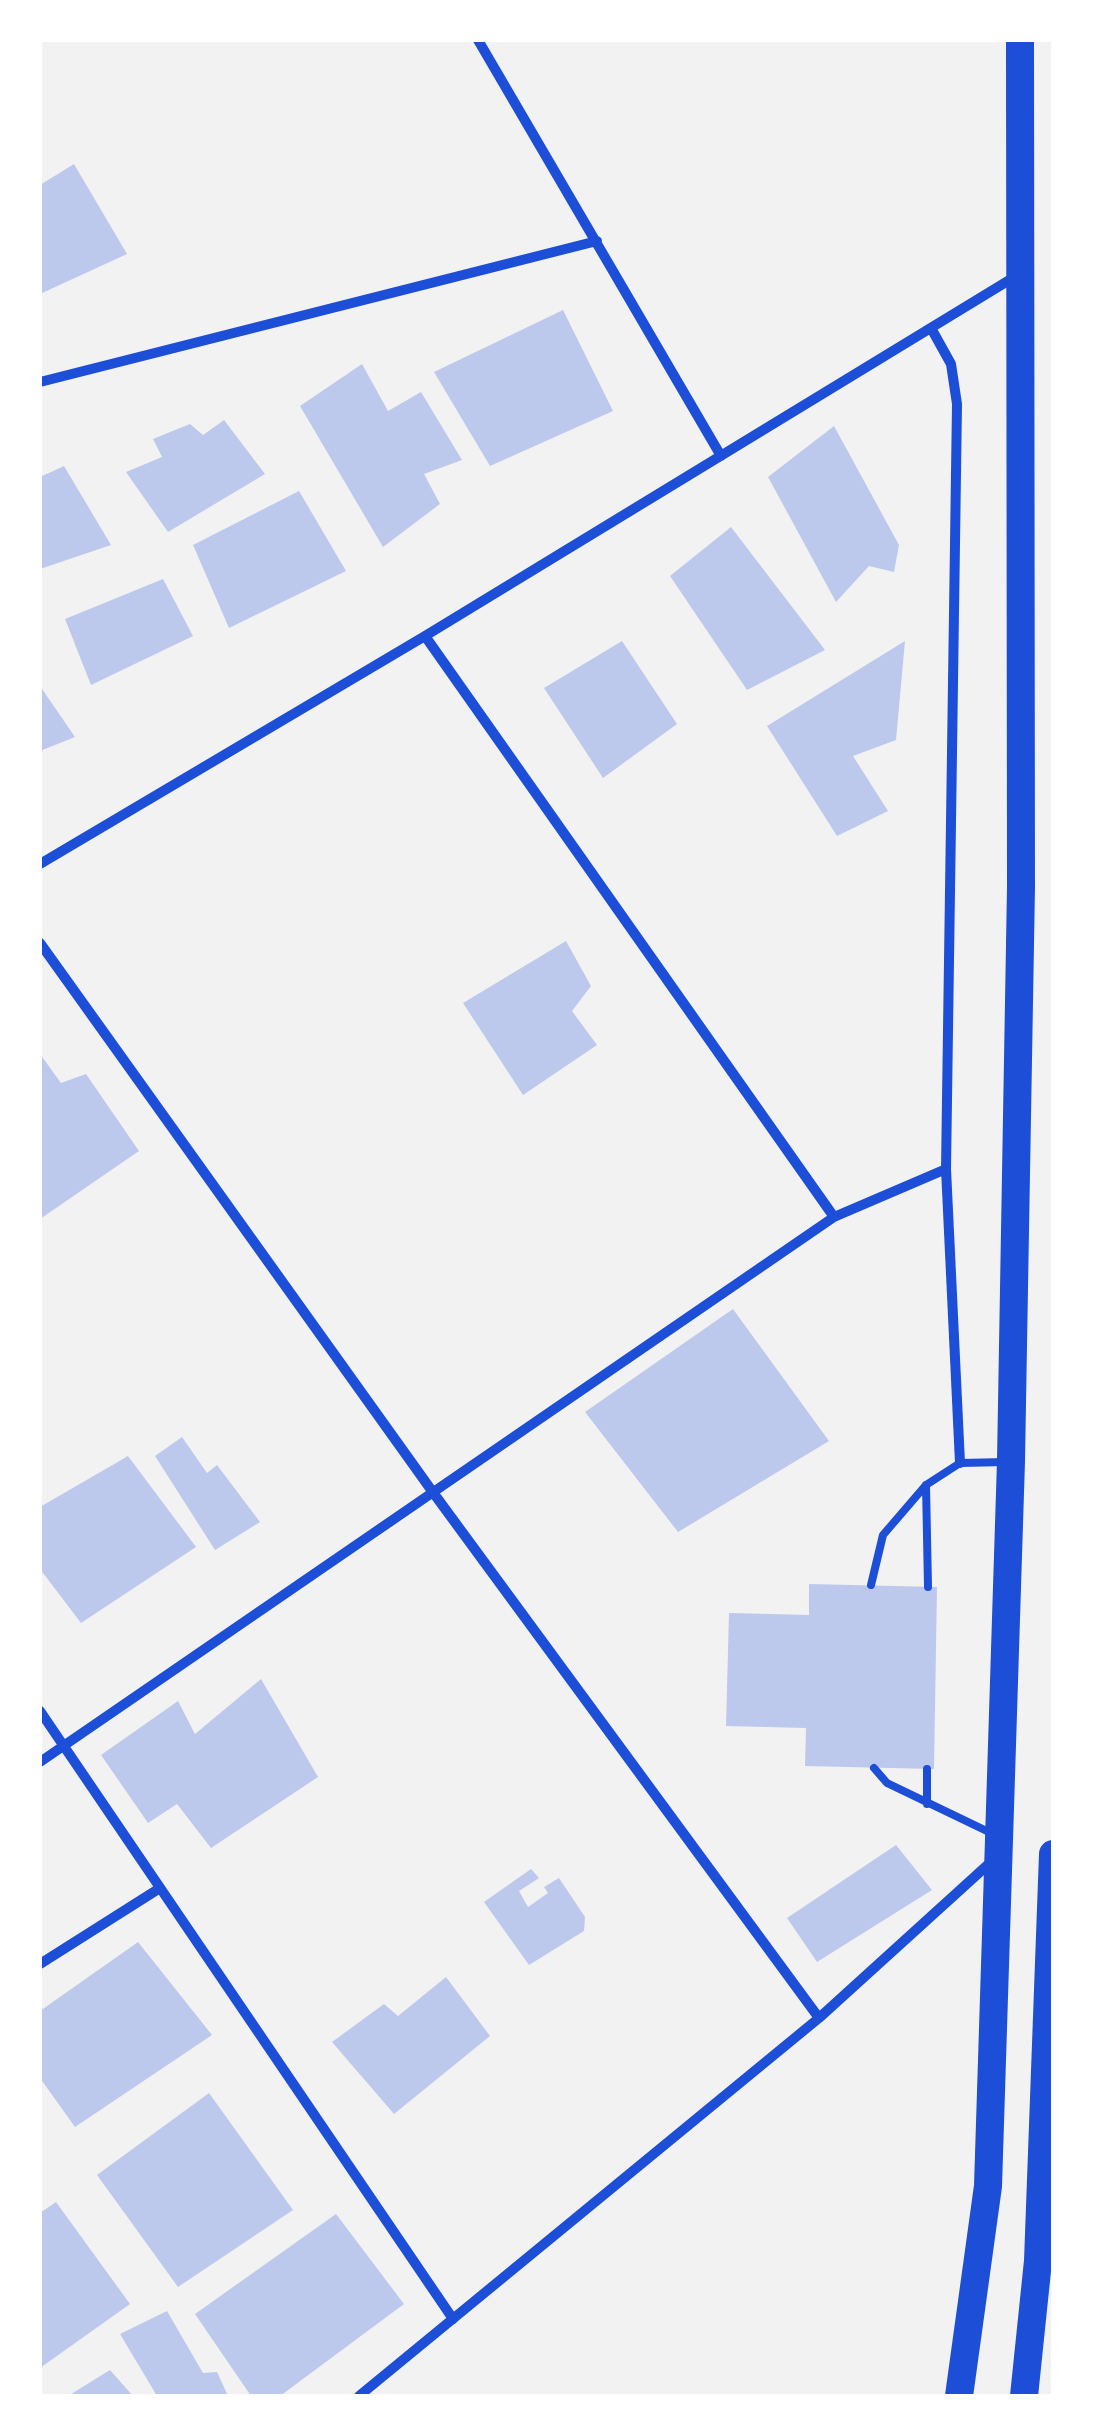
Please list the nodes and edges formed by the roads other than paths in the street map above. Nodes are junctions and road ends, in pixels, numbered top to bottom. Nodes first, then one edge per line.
1 (478, 40) edge
2 (1020, 40) edge
3 (598, 241) junction
4 (1021, 272) junction
5 (932, 328) junction
6 (40, 382) edge
7 (721, 456) junction
8 (425, 636) junction
9 (40, 864) edge
10 (40, 943) edge
11 (946, 1169) junction
12 (834, 1218) junction
13 (1010, 1462) junction
14 (960, 1463) junction
15 (926, 1485) junction
16 (432, 1490) junction
17 (871, 1585) dead end
18 (928, 1587) dead end
19 (40, 1711) edge
20 (64, 1746) junction
21 (40, 1762) edge
22 (874, 1768) dead end
23 (927, 1769) dead end
24 (926, 1804) junction
25 (998, 1846) junction
26 (1053, 1854) edge
27 (160, 1888) junction
28 (40, 1964) edge
29 (819, 2018) junction
30 (453, 2320) junction
31 (359, 2396) edge
32 (959, 2396) edge
33 (1024, 2396) edge

1 - 3 street
2 - 4 highway
3 - 6 street
3 - 7 street
4 - 5 street
4 - 13 highway
5 - 7 street
5 - 11 street
7 - 8 street
8 - 9 street
8 - 12 street
10 - 16 street
11 - 12 street
11 - 14 street
12 - 16 street
13 - 14 lane
13 - 25 highway
14 - 15 lane
15 - 17 lane
15 - 18 lane
16 - 20 street
16 - 29 street
19 - 20 street
20 - 21 street
20 - 27 street
22 - 24 lane
23 - 24 lane
24 - 25 lane
25 - 29 street
25 - 32 highway
26 - 33 highway
27 - 28 street
27 - 30 street
29 - 30 street
30 - 31 street

